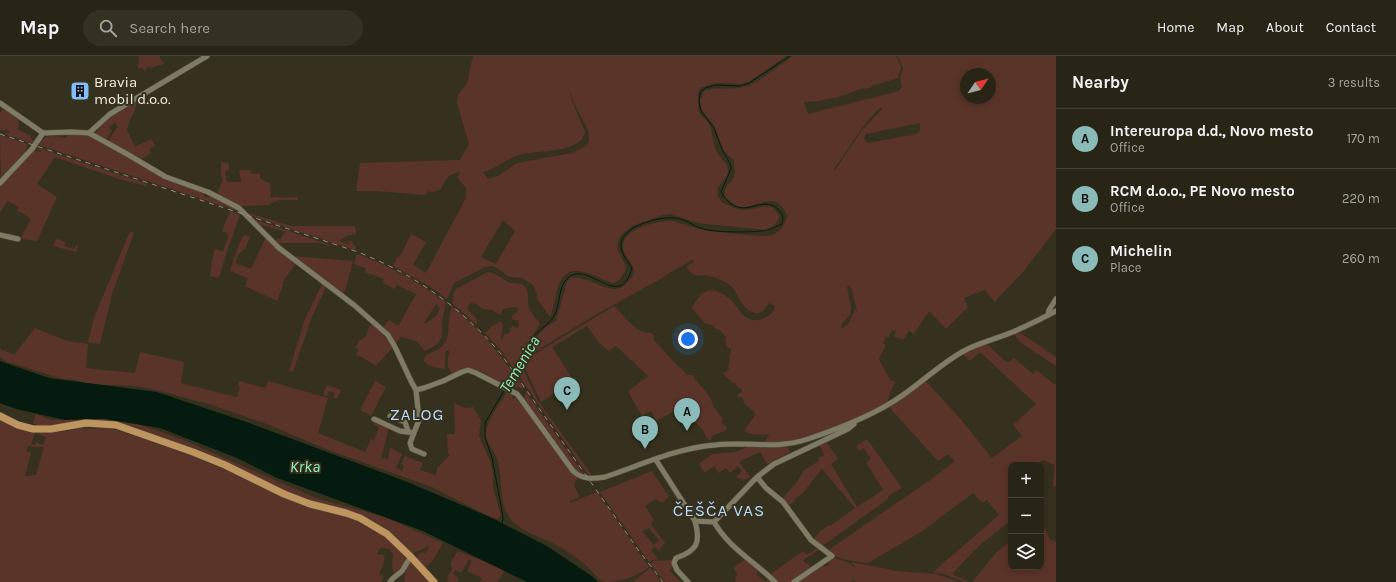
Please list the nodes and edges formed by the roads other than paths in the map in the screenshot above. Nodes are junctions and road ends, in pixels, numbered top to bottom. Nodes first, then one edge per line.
1 (207, 56) edge
2 (0, 103) edge
3 (43, 133) junction
4 (89, 134) junction
5 (0, 184) edge
6 (0, 236) edge
7 (18, 239) dead end
8 (1056, 299) edge
9 (1056, 311) edge
10 (1048, 315) junction
11 (416, 390) junction
12 (0, 416) edge
13 (390, 416) dead end
14 (863, 418) junction
15 (374, 419) dead end
16 (408, 431) junction
17 (414, 433) junction
18 (424, 454) dead end
19 (656, 460) junction
20 (757, 477) junction
21 (695, 521) junction
22 (714, 522) junction
23 (411, 557) junction
24 (390, 582) edge
25 (434, 582) edge
26 (688, 582) edge
27 (775, 582) edge
28 (794, 582) edge

1 - 4 street
2 - 3 street
3 - 4 street
3 - 5 street
4 - 11 street
6 - 7 street
8 - 10 street
9 - 10 street
10 - 14 street
11 - 17 street
11 - 19 street
12 - 23 main road
13 - 16 street
14 - 19 street
14 - 20 street
15 - 16 street
16 - 17 street
17 - 18 street
19 - 21 street
20 - 22 street
20 - 28 street
21 - 22 street
21 - 26 street
22 - 27 street
23 - 24 street
23 - 25 main road

